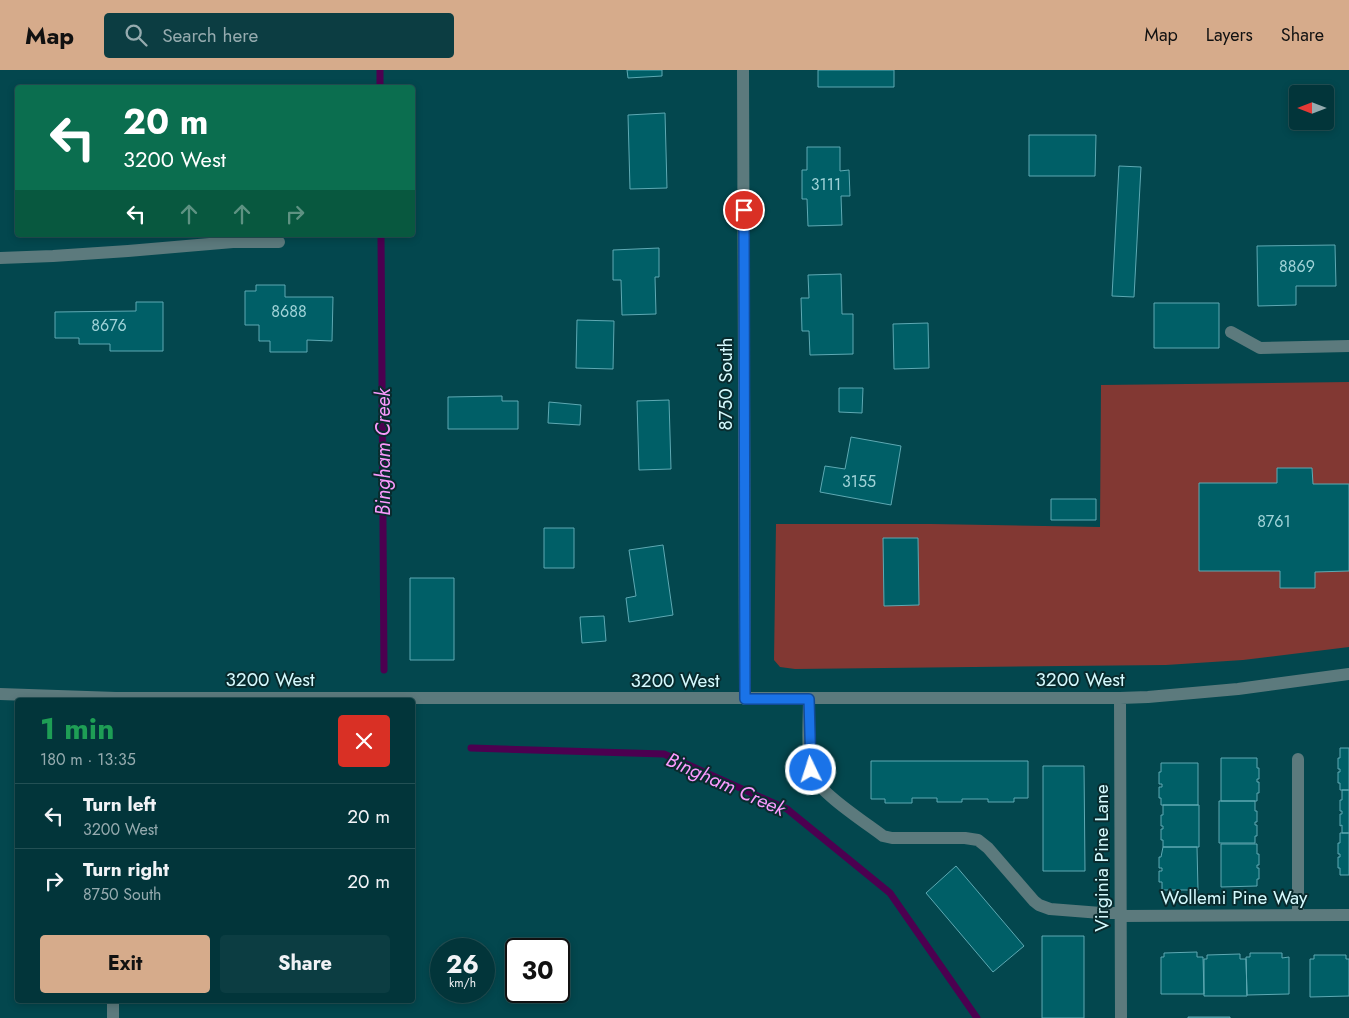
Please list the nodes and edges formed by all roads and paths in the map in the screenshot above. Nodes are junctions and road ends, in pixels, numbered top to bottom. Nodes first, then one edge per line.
1 (743, 70) edge
2 (279, 242) dead end
3 (0, 258) edge
4 (1231, 332) dead end
5 (1349, 346) edge
6 (1349, 674) edge
7 (0, 694) edge
8 (93, 698) edge
9 (415, 698) edge
10 (1120, 698) junction
11 (745, 699) junction
12 (809, 699) junction
13 (1298, 759) dead end
14 (1120, 914) junction
15 (1298, 915) junction
16 (1349, 915) edge
17 (113, 1003) edge
18 (113, 1018) edge
19 (1120, 1018) edge

1 - 11 street, 8750 South
2 - 3 street
4 - 5 street
6 - 10 street, 3200 West
7 - 8 street, 3200 West
9 - 11 street, 3200 West
10 - 12 street, 3200 West
10 - 14 street, Virginia Pine Lane
11 - 12 street, 3200 West
12 - 14 street, Wollemi Pine Way
13 - 15 street
14 - 15 street, Wollemi Pine Way
14 - 19 street, Virginia Pine Lane
15 - 16 street, Wollemi Pine Way
17 - 18 street

